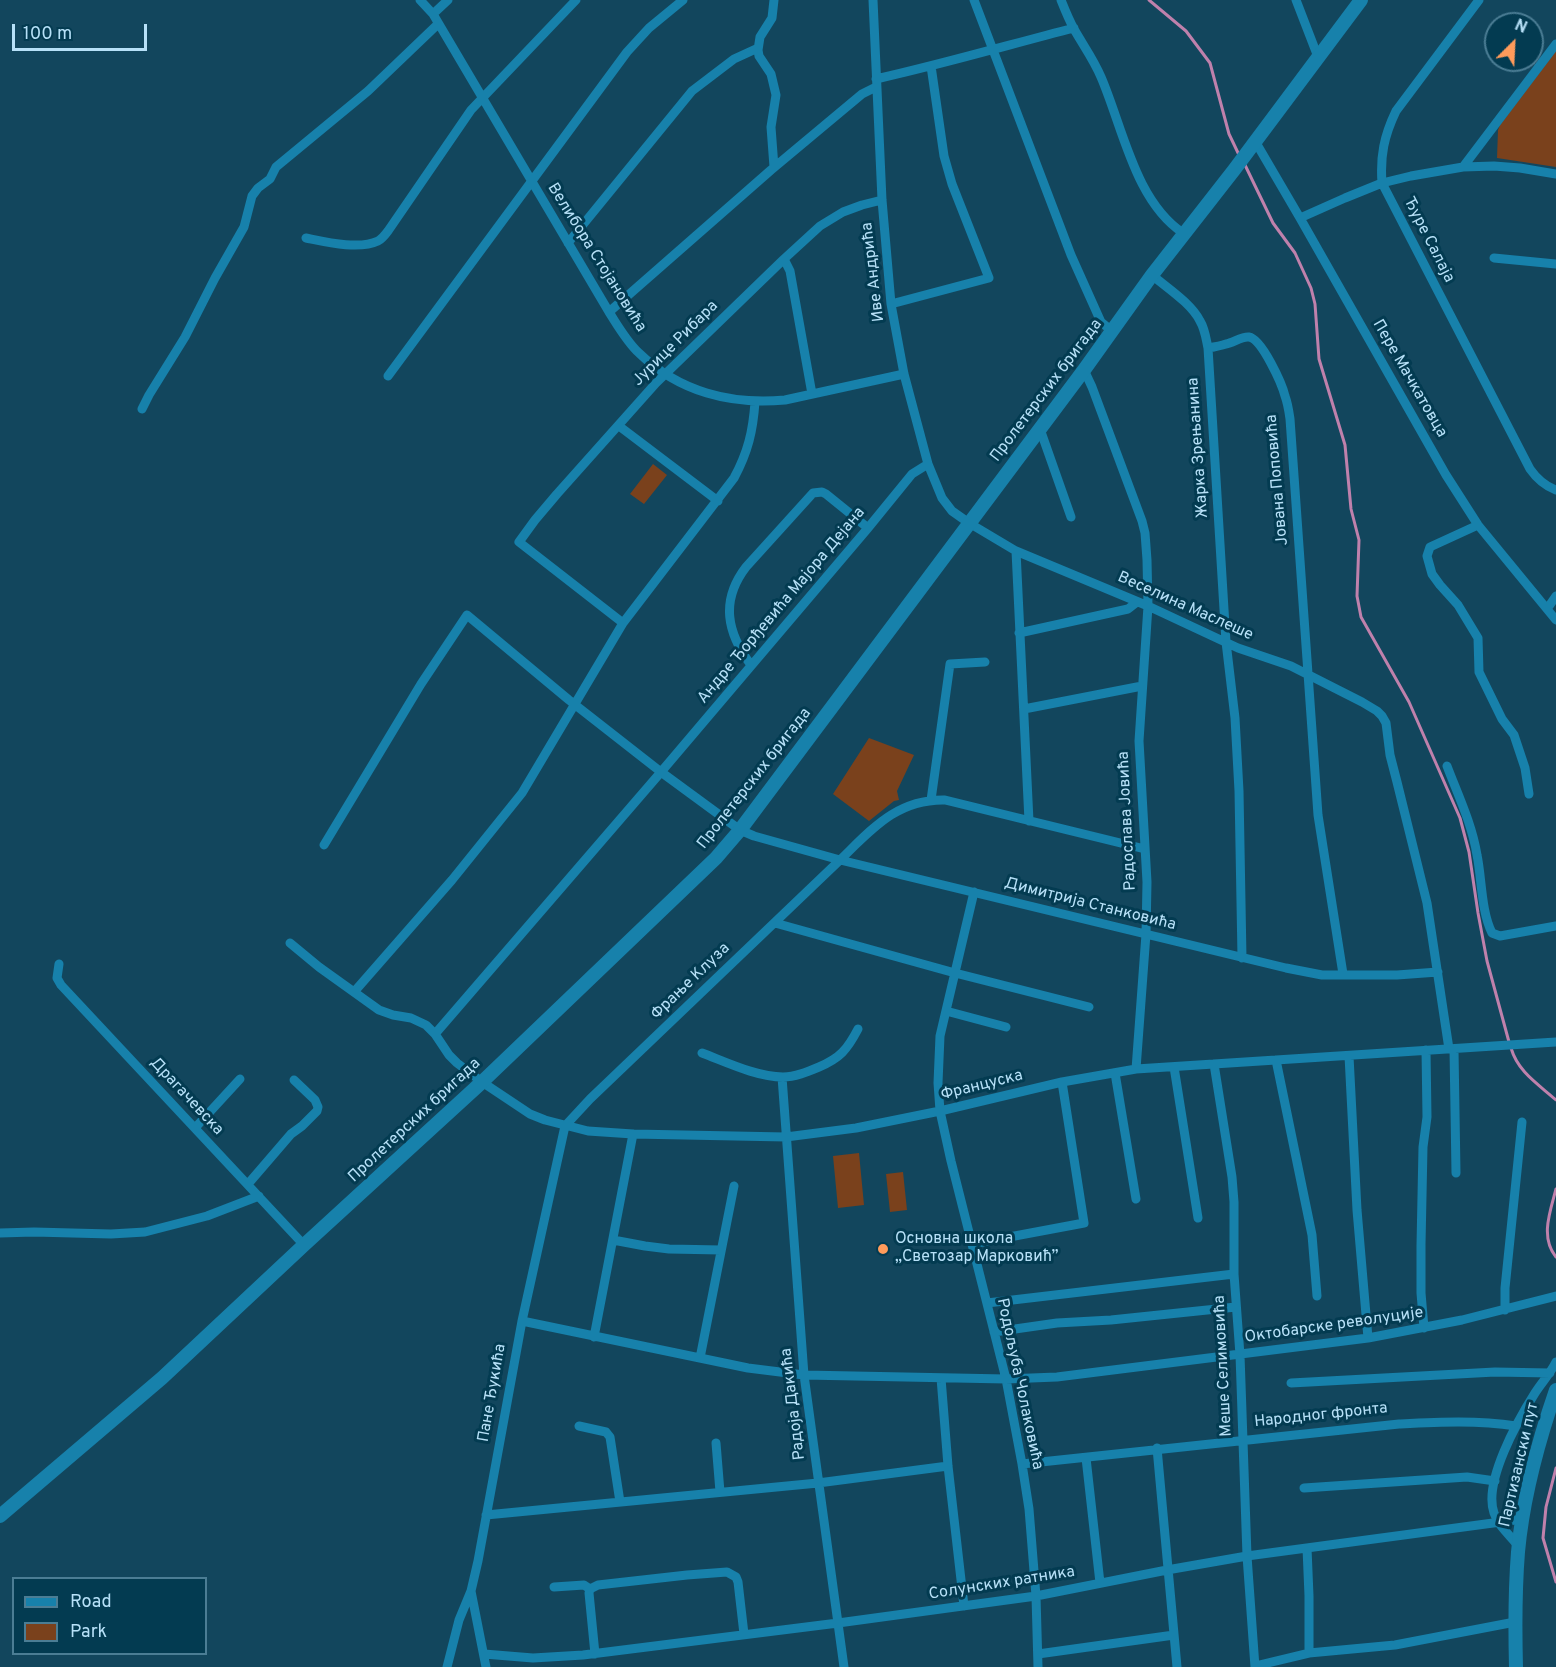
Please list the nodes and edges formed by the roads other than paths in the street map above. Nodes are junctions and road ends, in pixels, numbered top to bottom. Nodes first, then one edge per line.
1 (420, 0) edge
2 (448, 0) edge
3 (576, 0) edge
4 (683, 0) edge
5 (774, 0) edge
6 (873, 0) edge
7 (974, 0) edge
8 (1060, 0) edge
9 (1296, 0) edge
10 (1361, 0) edge
11 (1479, 0) edge
12 (433, 14) junction
13 (438, 24) junction
14 (1074, 28) junction
15 (1556, 44) edge
16 (758, 48) junction
17 (993, 48) junction
18 (1318, 57) junction
19 (931, 66) junction
20 (876, 83) junction
21 (482, 98) junction
22 (1253, 144) junction
23 (774, 167) junction
24 (1463, 167) junction
25 (1556, 174) edge
26 (531, 181) junction
27 (1382, 183) junction
28 (882, 200) junction
29 (1300, 218) junction
30 (1183, 233) junction
31 (306, 238) dead end
32 (568, 243) junction
33 (1494, 258) dead end
34 (784, 259) junction
35 (1556, 264) edge
36 (1152, 275) junction
37 (891, 304) junction
38 (609, 312) junction
39 (1112, 331) junction
40 (1208, 348) junction
41 (1084, 370) junction
42 (664, 374) junction
43 (904, 374) junction
44 (388, 376) dead end
45 (812, 394) junction
46 (755, 402) junction
47 (142, 409) dead end
48 (619, 426) junction
49 (1040, 429) junction
50 (928, 464) junction
51 (1556, 490) edge
52 (717, 501) junction
53 (1071, 517) dead end
54 (969, 523) junction
55 (1478, 525) junction
56 (868, 528) junction
57 (1016, 551) junction
58 (1556, 596) edge
59 (1137, 602) junction
60 (1148, 606) junction
61 (1548, 609) junction
62 (1556, 620) edge
63 (623, 623) junction
64 (1019, 633) junction
65 (1226, 642) junction
66 (984, 662) dead end
67 (751, 665) junction
68 (1308, 675) junction
69 (1142, 686) junction
70 (574, 704) junction
71 (1024, 709) junction
72 (1447, 766) dead end
73 (661, 772) junction
74 (1529, 794) dead end
75 (931, 800) junction
76 (1029, 820) junction
77 (740, 830) junction
78 (324, 845) dead end
79 (1145, 849) junction
80 (840, 860) junction
81 (974, 892) junction
82 (775, 923) junction
83 (1556, 926) edge
84 (1146, 934) junction
85 (290, 943) dead end
86 (1242, 958) junction
87 (59, 964) dead end
88 (1438, 972) junction
89 (955, 973) junction
90 (1343, 974) junction
91 (354, 992) junction
92 (1089, 1007) dead end
93 (946, 1011) junction
94 (1006, 1027) dead end
95 (858, 1029) dead end
96 (435, 1034) junction
97 (1556, 1042) edge
98 (1452, 1049) junction
99 (1426, 1050) junction
100 (702, 1053) dead end
101 (1349, 1056) junction
102 (1276, 1060) junction
103 (1214, 1064) junction
104 (1174, 1067) junction
105 (1136, 1069) junction
106 (1115, 1073) junction
107 (782, 1077) junction
108 (240, 1080) dead end
109 (294, 1080) dead end
110 (482, 1082) junction
111 (1062, 1082) junction
112 (940, 1111) junction
113 (1522, 1122) dead end
114 (565, 1126) junction
115 (195, 1128) junction
116 (633, 1134) junction
117 (786, 1137) junction
118 (1456, 1173) dead end
119 (248, 1184) junction
120 (734, 1186) dead end
121 (259, 1196) junction
122 (1136, 1199) dead end
123 (1198, 1218) dead end
124 (0, 1233) edge
125 (613, 1240) junction
126 (972, 1244) junction
127 (304, 1245) junction
128 (721, 1250) junction
129 (1234, 1274) junction
130 (1317, 1296) dead end
131 (1556, 1296) edge
132 (987, 1303) junction
133 (1236, 1307) junction
134 (1504, 1310) junction
135 (522, 1321) junction
136 (1424, 1328) junction
137 (994, 1332) junction
138 (594, 1337) junction
139 (1368, 1338) junction
140 (1240, 1355) junction
141 (700, 1358) junction
142 (1556, 1362) edge
143 (1550, 1373) junction
144 (804, 1375) junction
145 (941, 1378) junction
146 (1006, 1379) junction
147 (1291, 1383) dead end
148 (1556, 1390) edge
149 (579, 1426) dead end
150 (1516, 1426) junction
151 (1242, 1439) junction
152 (716, 1443) dead end
153 (1157, 1449) junction
154 (1086, 1458) junction
155 (1022, 1464) junction
156 (948, 1466) junction
157 (1494, 1481) junction
158 (818, 1483) junction
159 (1304, 1488) dead end
160 (720, 1492) junction
161 (620, 1502) junction
162 (486, 1515) junction
163 (0, 1516) edge
164 (1523, 1519) junction
165 (1498, 1522) junction
166 (1519, 1547) junction
167 (1307, 1548) junction
168 (1247, 1556) junction
169 (1167, 1570) junction
170 (1100, 1583) junction
171 (554, 1587) dead end
172 (590, 1589) junction
173 (471, 1591) junction
174 (1036, 1596) junction
175 (964, 1606) junction
176 (462, 1612) junction
177 (477, 1616) junction
178 (1515, 1622) junction
179 (838, 1623) junction
180 (744, 1634) junction
181 (1174, 1635) junction
182 (1309, 1653) junction
183 (484, 1654) junction
184 (595, 1654) junction
185 (1038, 1654) junction
186 (447, 1667) edge
187 (486, 1667) edge
188 (844, 1667) edge
189 (1038, 1667) edge
190 (1177, 1667) edge
191 (1255, 1667) edge
192 (1516, 1667) edge

1 - 12 street, Велибора Стојановића
2 - 12 street
3 - 21 street
4 - 26 street
5 - 16 street
6 - 20 street, Иве Андрића
7 - 17 street
8 - 14 street
9 - 18 street
10 - 18 street, Пролетерских бригада
11 - 27 street, Ђуре Салаја
12 - 13 street, Велибора Стојановића
13 - 21 street, Велибора Стојановића
13 - 47 street
14 - 17 street
14 - 30 street
15 - 24 street
16 - 23 street
16 - 32 street
17 - 19 street
17 - 39 street
18 - 22 street, Пролетерских бригада
19 - 20 street
19 - 37 street
20 - 23 street
20 - 28 street, Иве Андрића
21 - 26 street, Велибора Стојановића
21 - 31 street
22 - 29 street, Пере Мачкатовца
22 - 30 street, Пролетерских бригада
23 - 38 street
24 - 25 street
24 - 27 street
26 - 32 street, Велибора Стојановића
26 - 44 street
27 - 29 street
27 - 51 street, Ђуре Салаја
28 - 34 street, Јурице Рибара
28 - 37 street, Иве Андрића
29 - 55 street, Пере Мачкатовца
30 - 36 street, Пролетерских бригада
32 - 38 street, Велибора Стојановића
33 - 35 street
34 - 42 street, Јурице Рибара
34 - 45 street
36 - 39 street, Пролетерских бригада
36 - 40 street, Жарка Зрењанина
37 - 43 street, Иве Андрића
38 - 42 street, Велибора Стојановића
39 - 41 street, Пролетерских бригада
40 - 65 street, Жарка Зрењанина
40 - 68 street, Јована Поповића
41 - 49 street, Пролетерских бригада
41 - 60 street, Радослава Јовића
42 - 46 street, Велибора Стојановића
42 - 48 street, Јурице Рибара
43 - 45 street, Велибора Стојановића
43 - 50 street, Иве Андрића
45 - 46 street, Велибора Стојановића
46 - 52 street
48 - 52 street
48 - 63 street, Јурице Рибара
49 - 53 street
49 - 54 street, Пролетерских бригада
50 - 54 street, Иве Андрића
50 - 56 street, Андре Ђорђевића Мајора Дејана
52 - 63 street
54 - 57 street, Веселина Маслеше
54 - 77 street, Пролетерских бригада
55 - 61 street, Пере Мачкатовца
55 - 74 street
56 - 67 street, Андре Ђорђевића Мајора Дејана
56 - 67 street
57 - 59 street, Веселина Маслеше
57 - 64 street
58 - 61 street
59 - 60 street, Веселина Маслеше
59 - 64 street
60 - 65 street, Веселина Маслеше
60 - 69 street, Радослава Јовића
61 - 62 street, Пере Мачкатовца
63 - 70 street
64 - 71 street
65 - 68 street, Веселина Маслеше
65 - 86 street, Жарка Зрењанина
66 - 75 street
67 - 73 street, Андре Ђорђевића Мајора Дејана
68 - 88 street, Веселина Маслеше
68 - 90 street
69 - 71 street
69 - 79 street, Радослава Јовића
70 - 73 street, Димитрија Станковића
70 - 78 street, Димитрија Станковића
70 - 91 street
71 - 76 street
72 - 83 street
73 - 77 street, Димитрија Станковића
73 - 96 street, Андре Ђорђевића Мајора Дејана
75 - 76 street
75 - 80 street, Фрање Клуза
76 - 79 street
77 - 80 street, Димитрија Станковића
77 - 110 street, Пролетерских бригада
79 - 84 street, Радослава Јовића
80 - 81 street, Димитрија Станковића
80 - 82 street, Фрање Клуза
81 - 84 street, Димитрија Станковића
81 - 89 street, Родољуба Чолаковића
82 - 89 street
82 - 114 street, Фрање Клуза
84 - 86 street, Димитрија Станковића
84 - 105 street, Радослава Јовића
85 - 91 street
86 - 90 street, Димитрија Станковића
87 - 115 street, Драгачевска
88 - 90 street, Димитрија Станковића
88 - 98 street
89 - 92 street
89 - 93 street, Родољуба Чолаковића
91 - 96 street
93 - 94 street
93 - 112 street, Родољуба Чолаковића
95 - 107 street
96 - 110 street, Француска
97 - 98 street, Француска
98 - 99 street, Француска
98 - 118 street
99 - 101 street, Француска
99 - 136 street
100 - 107 street
101 - 102 street, Француска
101 - 139 street
102 - 103 street, Француска
102 - 130 street
103 - 104 street, Француска
103 - 129 street, Меше Селимовића
104 - 105 street, Француска
104 - 123 street
105 - 106 street, Француска
106 - 111 street, Француска
106 - 122 street
107 - 117 street, Радоја Дакића
108 - 115 street
109 - 119 street
110 - 114 street, Француска
110 - 127 street, Пролетерских бригада
111 - 112 street, Француска
111 - 126 street
112 - 117 street, Француска
112 - 126 street, Родољуба Чолаковића
113 - 134 street
114 - 116 street, Француска
114 - 135 street, Пане Ђукића
115 - 119 street, Драгачевска
116 - 117 street, Француска
116 - 125 street
117 - 144 street, Радоја Дакића
119 - 121 street, Драгачевска
120 - 128 street
121 - 124 street
121 - 127 street, Драгачевска
125 - 128 street
125 - 138 street
126 - 132 street, Родољуба Чолаковића
127 - 163 street, Пролетерских бригада
128 - 141 street
129 - 132 street
129 - 133 street, Меше Селимовића
131 - 134 street, Октобарске револуције
132 - 137 street, Родољуба Чолаковића
133 - 137 street
133 - 140 street, Меше Селимовића
134 - 136 street, Октобарске револуције
135 - 138 street
135 - 162 street, Пане Ђукића
136 - 139 street, Октобарске револуције
137 - 146 street, Родољуба Чолаковића
138 - 141 street
139 - 140 street, Октобарске револуције
140 - 146 street, Октобарске револуције
140 - 151 street, Меше Селимовића
141 - 144 street
142 - 143 street, Партизански пут
143 - 147 street
143 - 150 street, Партизански пут
144 - 145 street, Октобарске револуције
144 - 158 street, Радоја Дакића
145 - 146 street, Октобарске револуције
145 - 156 street
146 - 155 street, Родољуба Чолаковића
148 - 164 street, Партизански пут
149 - 161 street
150 - 151 street, Народног фронта
150 - 157 street, Партизански пут
151 - 153 street, Народног фронта
151 - 168 street, Меше Селимовића
152 - 160 street
153 - 154 street, Народног фронта
153 - 169 street
154 - 155 street, Народног фронта
154 - 170 street
155 - 174 street, Родољуба Чолаковића
156 - 158 street
156 - 175 street
157 - 159 street
157 - 165 street, Партизански пут
158 - 160 street
158 - 179 street, Радоја Дакића
160 - 161 street
161 - 162 street
162 - 173 street, Пане Ђукића
164 - 165 street, Солунских ратника
164 - 166 street, Партизански пут
165 - 166 street, Партизански пут
165 - 167 street, Солунских ратника
166 - 178 street, Партизански пут
167 - 168 street, Солунских ратника
167 - 182 street
168 - 169 street, Солунских ратника
168 - 191 street, Меше Селимовића
169 - 170 street, Солунских ратника
169 - 181 street
170 - 174 street, Солунских ратника
171 - 172 street
172 - 180 street
172 - 184 street
173 - 176 street
173 - 177 street, Пане Ђукића
174 - 175 street, Солунских ратника
174 - 185 street, Родољуба Чолаковића
175 - 179 street, Солунских ратника
176 - 177 street
176 - 186 street
177 - 183 street, Пане Ђукића
178 - 182 street
178 - 192 street, Партизански пут
179 - 180 street, Солунских ратника
179 - 188 street, Радоја Дакића
180 - 184 street, Солунских ратника
181 - 185 street
181 - 190 street
182 - 191 street
183 - 184 street, Солунских ратника
183 - 187 street, Пане Ђукића
185 - 189 street, Родољуба Чолаковића

